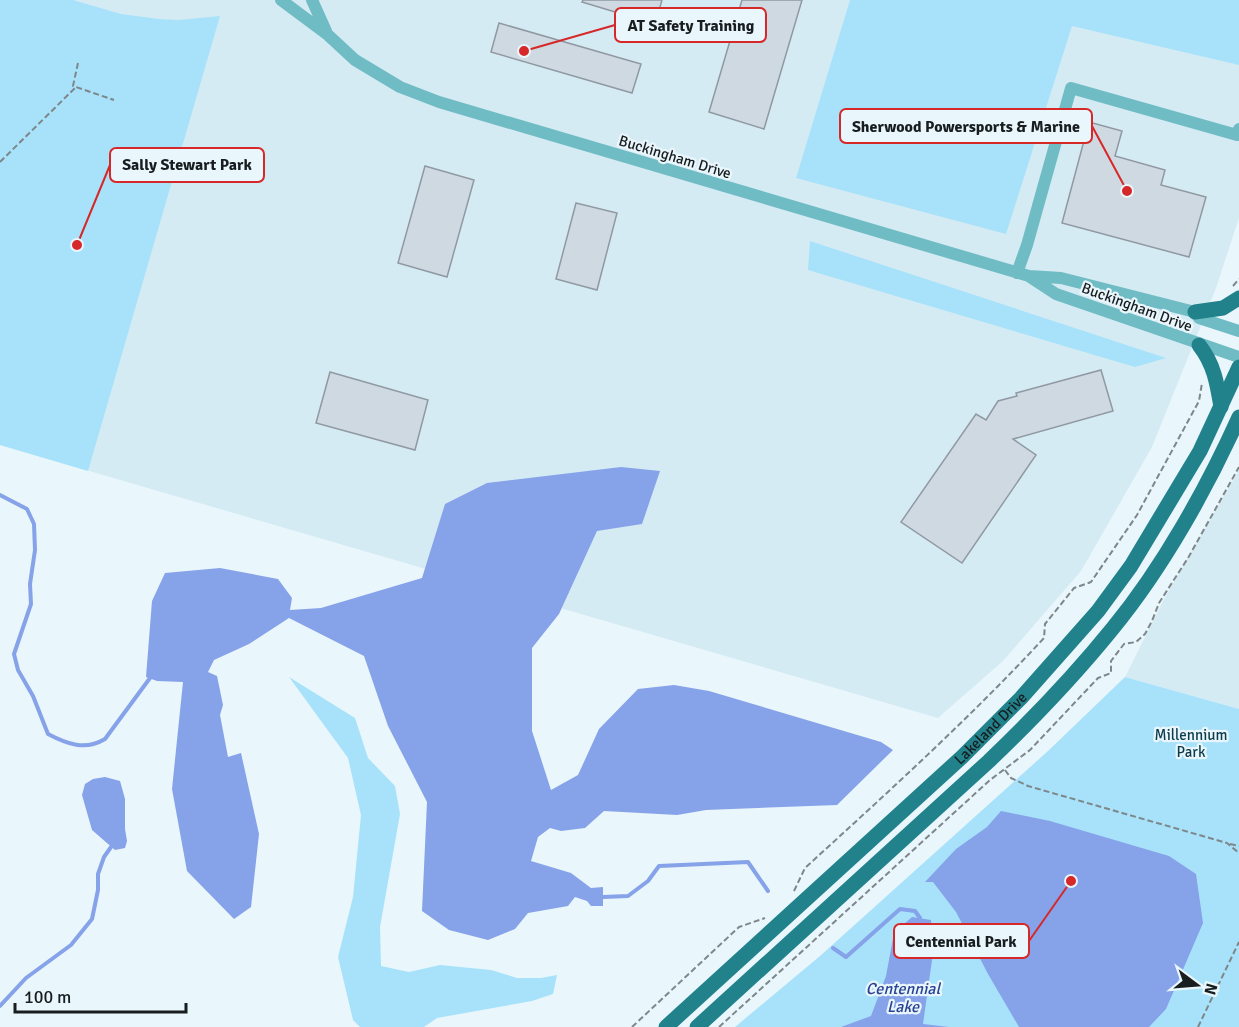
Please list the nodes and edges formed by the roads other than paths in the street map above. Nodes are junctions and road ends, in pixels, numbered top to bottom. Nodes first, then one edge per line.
1 (281, 0) edge
2 (312, 0) edge
3 (328, 35) junction
4 (1239, 129) edge
5 (1017, 273) junction
6 (1029, 276) junction
7 (1239, 298) edge
8 (1195, 312) junction
9 (1239, 331) edge
10 (1199, 345) junction
11 (1239, 357) edge
12 (1239, 367) edge
13 (1221, 407) junction
14 (1239, 417) edge
15 (666, 1027) edge
16 (697, 1027) edge

1 - 3 street, Buckingham Drive
2 - 3 street, Buckingham Drive
3 - 5 street, Buckingham Drive
4 - 5 street
5 - 6 street, Buckingham Drive
6 - 8 street, Buckingham Drive
6 - 10 street, Buckingham Drive
7 - 8 main road
8 - 9 street, Buckingham Drive
10 - 11 street, Buckingham Drive
10 - 13 main road
12 - 13 main road, Lakeland Drive
13 - 15 main road, Lakeland Drive
14 - 16 main road, Lakeland Drive

